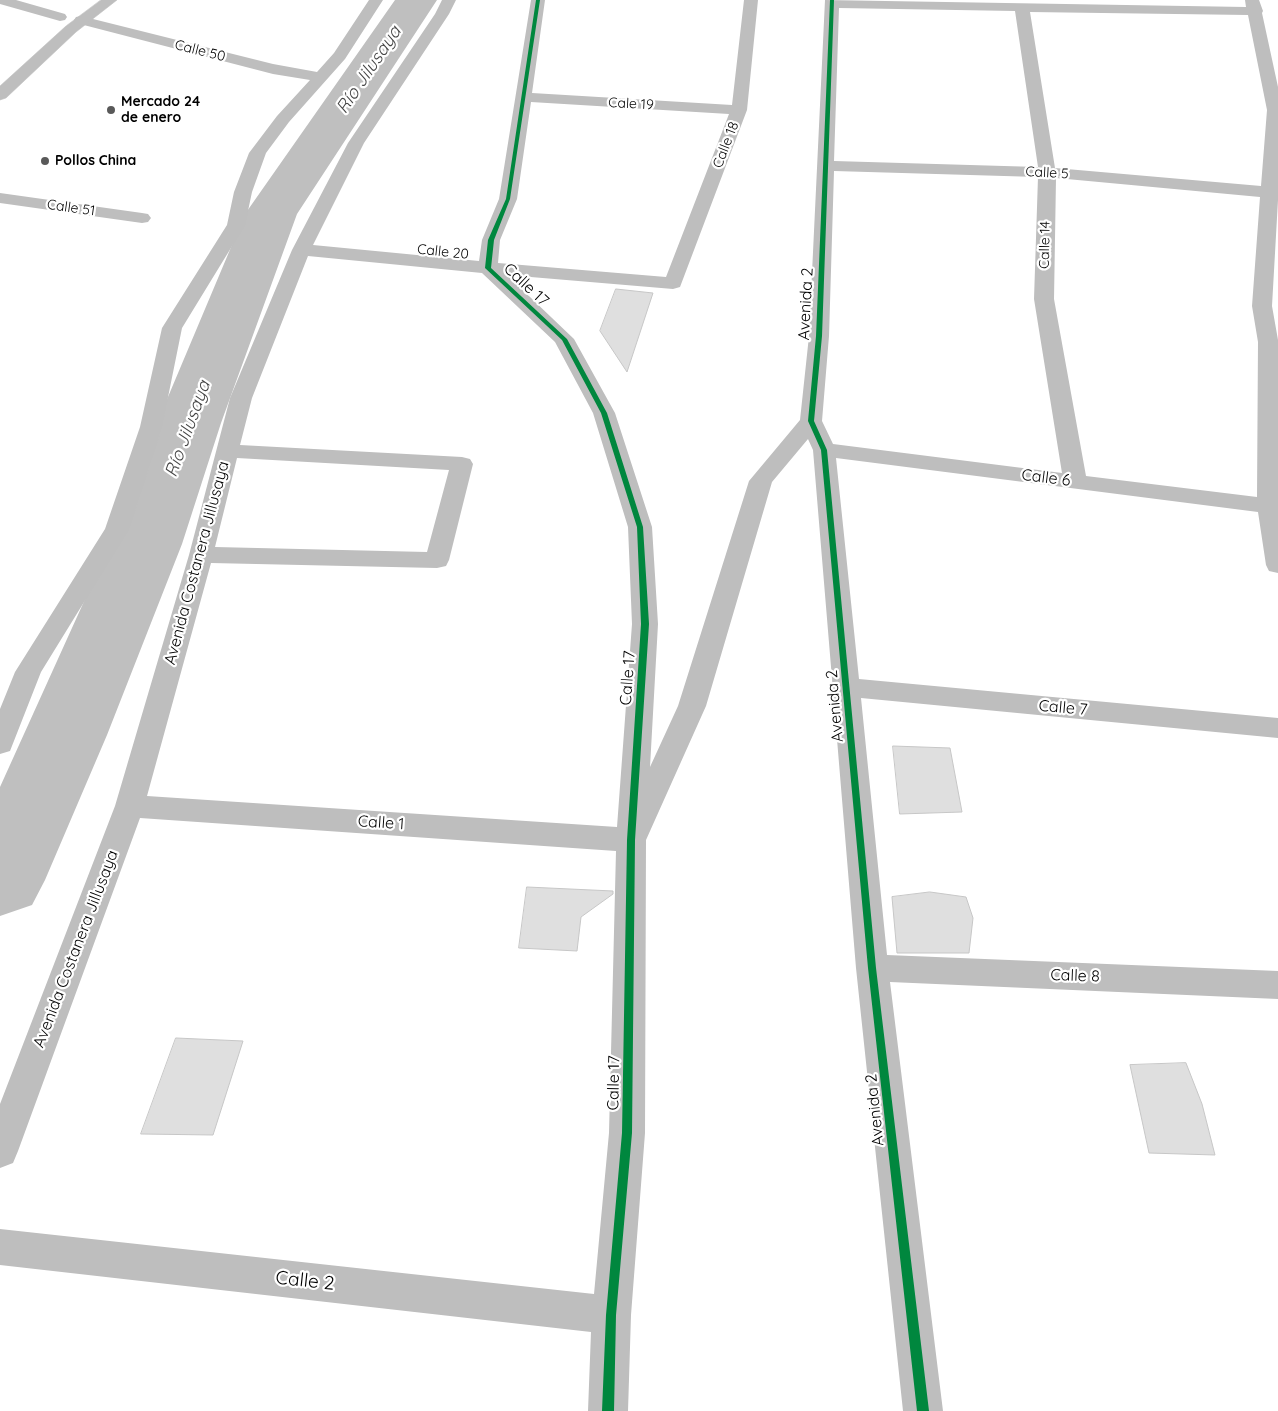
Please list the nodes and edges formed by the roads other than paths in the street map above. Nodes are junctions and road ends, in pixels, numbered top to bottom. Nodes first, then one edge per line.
1 (0, 0) edge
2 (110, 0) edge
3 (376, 0) edge
4 (449, 0) edge
5 (538, 0) edge
6 (751, 0) edge
7 (832, 2) edge
8 (1254, 6) edge
9 (1022, 8) junction
10 (71, 15) junction
11 (49, 28) dead end
12 (37, 41) dead end
13 (22, 54) dead end
14 (0, 75) edge
15 (20, 76) junction
16 (321, 77) junction
17 (0, 96) edge
18 (522, 97) junction
19 (739, 110) junction
20 (1276, 110) edge
21 (825, 166) junction
22 (1046, 172) junction
23 (1269, 192) junction
24 (0, 198) edge
25 (142, 218) dead end
26 (301, 250) junction
27 (488, 268) junction
28 (673, 283) joint
29 (1273, 343) edge
30 (811, 421) junction
31 (824, 450) junction
32 (228, 451) junction
33 (1075, 482) junction
34 (1269, 506) junction
35 (201, 555) junction
36 (1278, 564) edge
37 (847, 687) junction
38 (1278, 728) edge
39 (0, 744) edge
40 (130, 806) junction
41 (631, 840) junction
42 (872, 968) junction
43 (1278, 985) edge
44 (0, 1151) edge
45 (0, 1247) edge
46 (611, 1315) junction
47 (608, 1411) edge
48 (923, 1411) edge

1 - 10 street, Calle 50
2 - 10 street
3 - 16 street
4 - 26 street, Avenida Costanera Jillusaya
5 - 18 street, Calle 17
6 - 19 street, Calle 18
7 - 9 street
7 - 21 street, Avenida 2
8 - 9 street
8 - 20 street
9 - 22 street, Calle 14
10 - 11 street
10 - 15 street
10 - 16 street, Calle 50
12 - 13 street
14 - 15 street
15 - 17 street
16 - 39 street
18 - 19 street, Cale 19
18 - 27 street, Calle 17
19 - 28 street, Calle 18
20 - 23 street
21 - 22 street, Calle 5
21 - 30 street, Avenida 2
22 - 23 street, Calle 5
22 - 33 street, Calle 14
23 - 29 street
24 - 25 street, Calle 51
26 - 27 street, Calle 20
26 - 32 street, Avenida Costanera Jillusaya
27 - 28 street, Calle 20
27 - 41 street, Calle 17
29 - 34 street
30 - 31 street, Avenida 2
30 - 41 street
31 - 33 street, Calle 6
31 - 37 street, Avenida 2
32 - 35 street, Avenida Costanera Jillusaya
32 - 35 street
33 - 34 street, Calle 6
34 - 36 street
35 - 40 street, Avenida Costanera Jillusaya
37 - 38 street, Calle 7
37 - 42 street, Avenida 2
40 - 41 street, Calle 1
40 - 44 street, Avenida Costanera Jillusaya
41 - 46 street, Calle 17
42 - 43 street, Calle 8
42 - 48 street, Avenida 2
45 - 46 street, Calle 2
46 - 47 street, Calle 17

